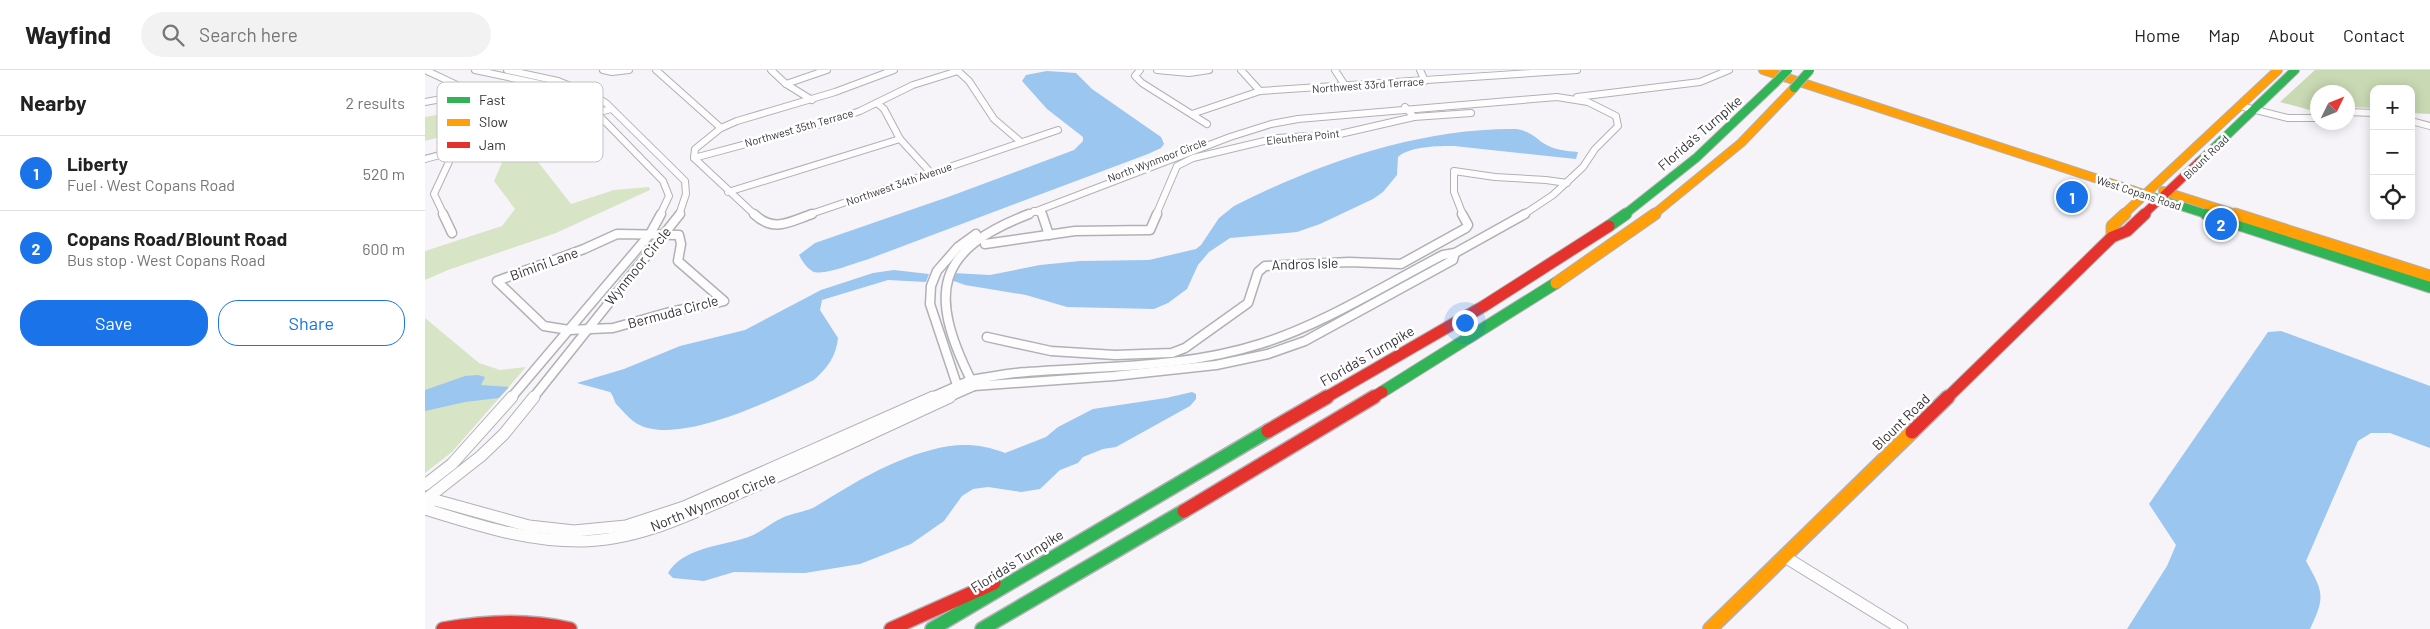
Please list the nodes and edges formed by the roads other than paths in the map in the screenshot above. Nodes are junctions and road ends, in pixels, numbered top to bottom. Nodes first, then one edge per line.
1 (425, 70) edge
2 (475, 70) edge
3 (507, 70) edge
4 (603, 70) edge
5 (629, 70) edge
6 (655, 70) edge
7 (771, 70) edge
8 (827, 70) edge
9 (894, 70) edge
10 (957, 70) edge
11 (1140, 70) edge
12 (1157, 70) edge
13 (1209, 70) edge
14 (1241, 70) edge
15 (1335, 70) edge
16 (1420, 70) edge
17 (1577, 70) edge
18 (1729, 70) edge
19 (1763, 70) edge
20 (1771, 70) edge
21 (1787, 70) edge
22 (1810, 70) edge
23 (2278, 70) edge
24 (2295, 70) edge
25 (612, 72) joint
26 (1505, 73) edge
27 (546, 78) junction
28 (1425, 81) junction
29 (454, 82) edge
30 (535, 82) joint
31 (563, 82) edge
32 (1700, 82) joint
33 (786, 84) junction
34 (1346, 87) junction
35 (1260, 92) junction
36 (1574, 98) junction
37 (812, 100) junction
38 (603, 102) edge
39 (877, 103) junction
40 (2240, 106) junction
41 (1406, 108) junction
42 (611, 109) junction
43 (2254, 110) junction
44 (603, 111) edge
45 (1902, 112) junction
46 (2355, 112) edge
47 (1471, 113) dead end
48 (2370, 113) edge
49 (1192, 114) junction
50 (1414, 117) junction
51 (603, 119) edge
52 (2310, 119) edge
53 (2415, 122) edge
54 (1207, 124) dead end
55 (2430, 126) edge
56 (721, 128) junction
57 (1058, 130) dead end
58 (900, 139) junction
59 (1021, 142) junction
60 (1182, 153) junction
61 (694, 158) junction
62 (1193, 158) junction
63 (449, 162) edge
64 (931, 173) junction
65 (1567, 183) junction
66 (2149, 191) junction
67 (728, 192) junction
68 (2164, 196) junction
69 (1032, 210) junction
70 (452, 233) dead end
71 (650, 234) junction
72 (663, 234) junction
73 (1049, 235) junction
74 (2112, 237) junction
75 (985, 244) dead end
76 (1435, 245) junction
77 (1455, 253) junction
78 (2430, 276) edge
79 (2430, 287) edge
80 (587, 329) junction
81 (569, 330) junction
82 (987, 336) dead end
83 (1121, 355) junction
84 (1115, 372) junction
85 (972, 383) junction
86 (958, 388) junction
87 (425, 485) edge
88 (425, 502) edge
89 (425, 509) edge
90 (1055, 555) junction
91 (1785, 557) junction
92 (443, 629) edge
93 (570, 629) edge
94 (891, 629) edge
95 (931, 629) edge
96 (982, 629) edge
97 (1710, 629) edge
98 (1902, 629) edge

1 - 29 street
2 - 30 street, Wynmoor Circle
3 - 27 street, Wynmoor Circle
4 - 25 street
5 - 25 street
6 - 56 street
7 - 33 street
8 - 33 street
9 - 37 street
10 - 39 street, Northwest 35th Terrace
10 - 59 street
11 - 49 street
12 - 13 street
14 - 35 street
15 - 34 street
16 - 28 street
17 - 26 street, Northwest 33rd Terrace
18 - 32 street
19 - 45 main road, West Copans Road
20 - 45 main road
21 - 45 main road, West Copans Road
21 - 90 main road, Florida's Turnpike, bridge
22 - 96 main road, bridge
23 - 40 main road, Blount Road
24 - 43 main road, Blount Road
26 - 28 street, Northwest 33rd Terrace
27 - 30 street
27 - 31 street, Wynmoor Circle
28 - 34 street, Northwest 33rd Terrace
32 - 36 street
33 - 37 street
34 - 35 street, Northwest 33rd Terrace
35 - 49 street, Northwest 33rd Terrace
36 - 41 street, North Wynmoor Circle
36 - 65 street, North Wynmoor Circle
37 - 56 street
38 - 42 street, Wynmoor Circle
39 - 58 street
39 - 61 street, Northwest 35th Terrace
40 - 43 street
40 - 66 main road, Blount Road
41 - 50 street
41 - 60 street, North Wynmoor Circle
42 - 44 street
42 - 72 street, Wynmoor Circle
43 - 52 street
43 - 68 main road, Blount Road
45 - 66 main road, West Copans Road
45 - 66 main road, West Copans Road
46 - 48 street
47 - 50 street, Eleuthera Point
49 - 54 street
50 - 62 street, Eleuthera Point
51 - 71 street, Wynmoor Circle
53 - 55 street
56 - 61 street
57 - 59 street, Northwest 34th Avenue
58 - 64 street
58 - 67 street
59 - 64 street, Northwest 34th Avenue
60 - 62 street
60 - 69 street, North Wynmoor Circle
61 - 67 street
62 - 73 street, Eleuthera Point
63 - 70 street
64 - 67 street, Northwest 34th Avenue
65 - 76 street, Andros Isle
65 - 77 street, North Wynmoor Circle
66 - 68 main road, West Copans Road
66 - 74 main road, Blount Road
68 - 74 main road, Blount Road
68 - 78 main road, West Copans Road
68 - 79 main road, West Copans Road
69 - 73 street
69 - 85 street, North Wynmoor Circle
69 - 86 street, North Wynmoor Circle
71 - 72 street, Bermuda Circle
71 - 81 street, Wynmoor Circle
71 - 81 street, Bimini Lane
72 - 80 street, Wynmoor Circle
72 - 80 street, Bermuda Circle
73 - 75 street, Eleuthera Point
74 - 91 main road, Blount Road
76 - 77 street
76 - 83 street, Andros Isle
77 - 84 street, North Wynmoor Circle
80 - 81 street, Bermuda Circle
80 - 88 street, Wynmoor Circle
81 - 87 street, Wynmoor Circle
82 - 83 street, Andros Isle
83 - 84 street
84 - 85 street, North Wynmoor Circle
85 - 86 street, North Wynmoor Circle
86 - 88 street, North Wynmoor Circle
86 - 89 street, North Wynmoor Circle
90 - 94 main road
90 - 95 main road, Florida's Turnpike
91 - 97 main road, Blount Road
91 - 98 street
92 - 93 main road

